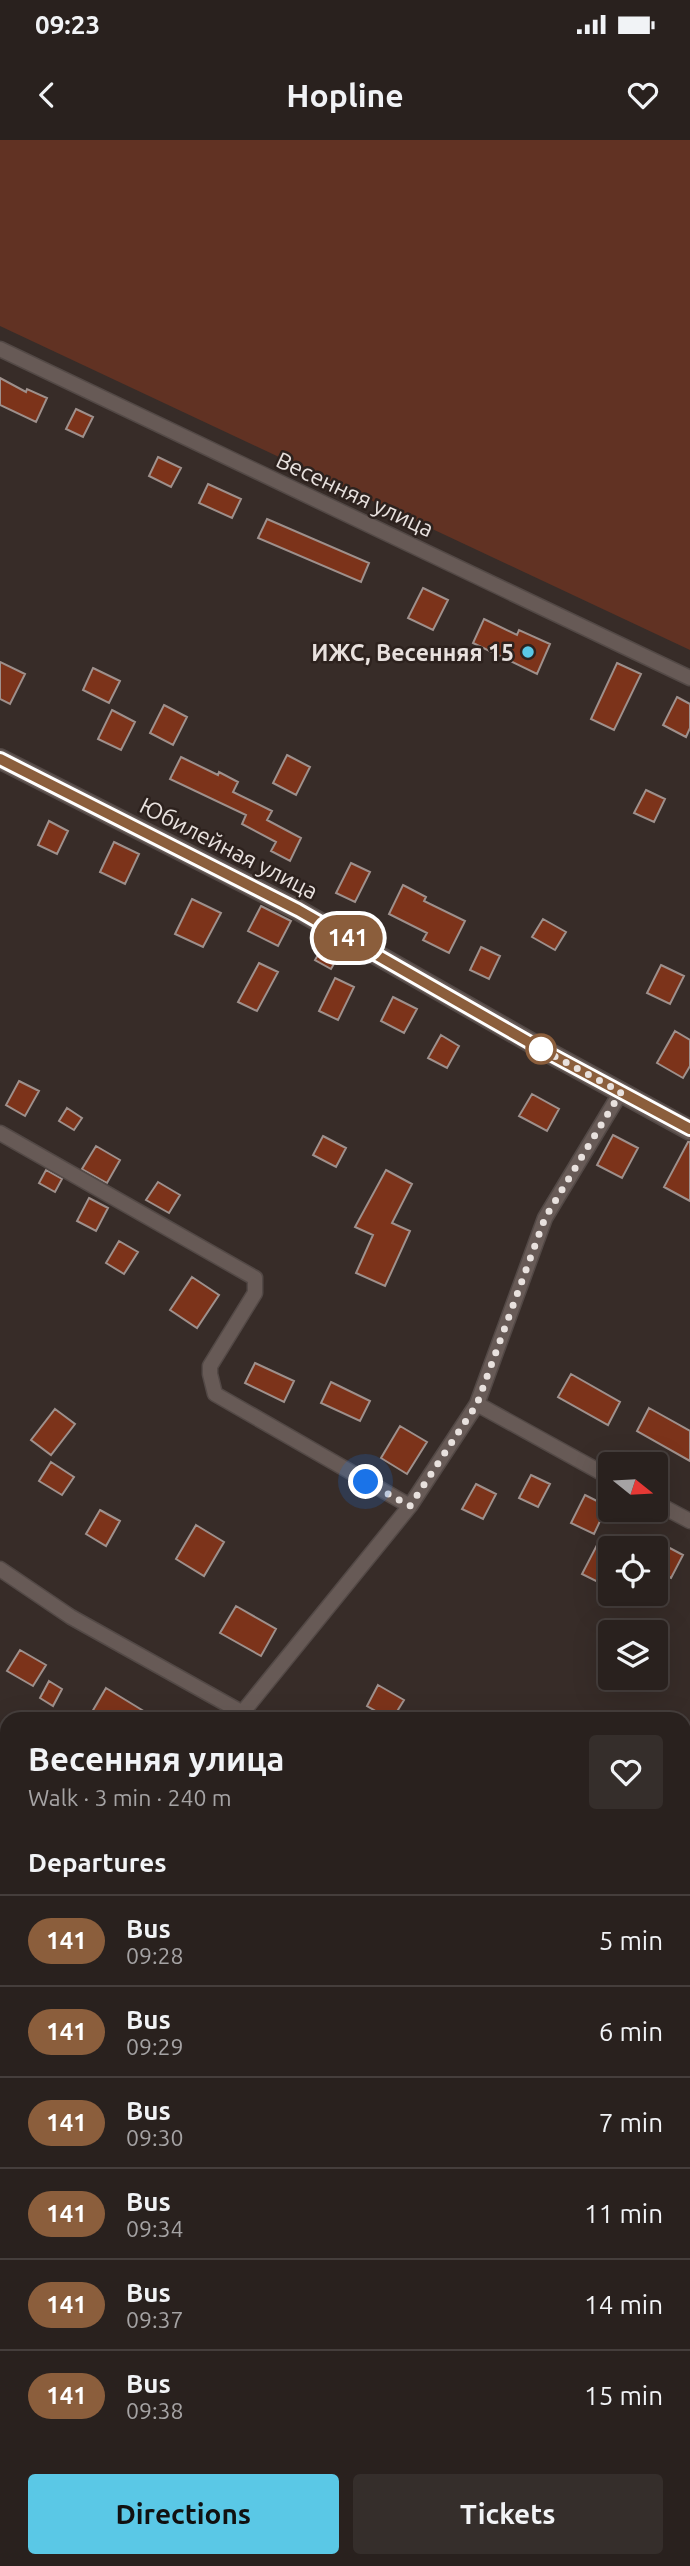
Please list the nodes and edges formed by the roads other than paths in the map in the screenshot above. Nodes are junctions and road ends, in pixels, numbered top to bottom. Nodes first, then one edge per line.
1 (0, 349) edge
2 (690, 678) edge
3 (0, 759) edge
4 (621, 1092) junction
5 (690, 1130) edge
6 (0, 1133) edge
7 (477, 1404) junction
8 (598, 1471) edge
9 (410, 1506) junction
10 (668, 1509) edge
11 (690, 1521) edge
12 (0, 1569) edge
13 (237, 1712) edge
14 (247, 1712) edge

1 - 2 street, Весенняя улица
3 - 4 street, Юбилейная улица
4 - 5 street, Юбилейная улица
4 - 7 street
6 - 9 street
7 - 8 street
7 - 9 street
9 - 14 street
10 - 11 street
12 - 13 street

